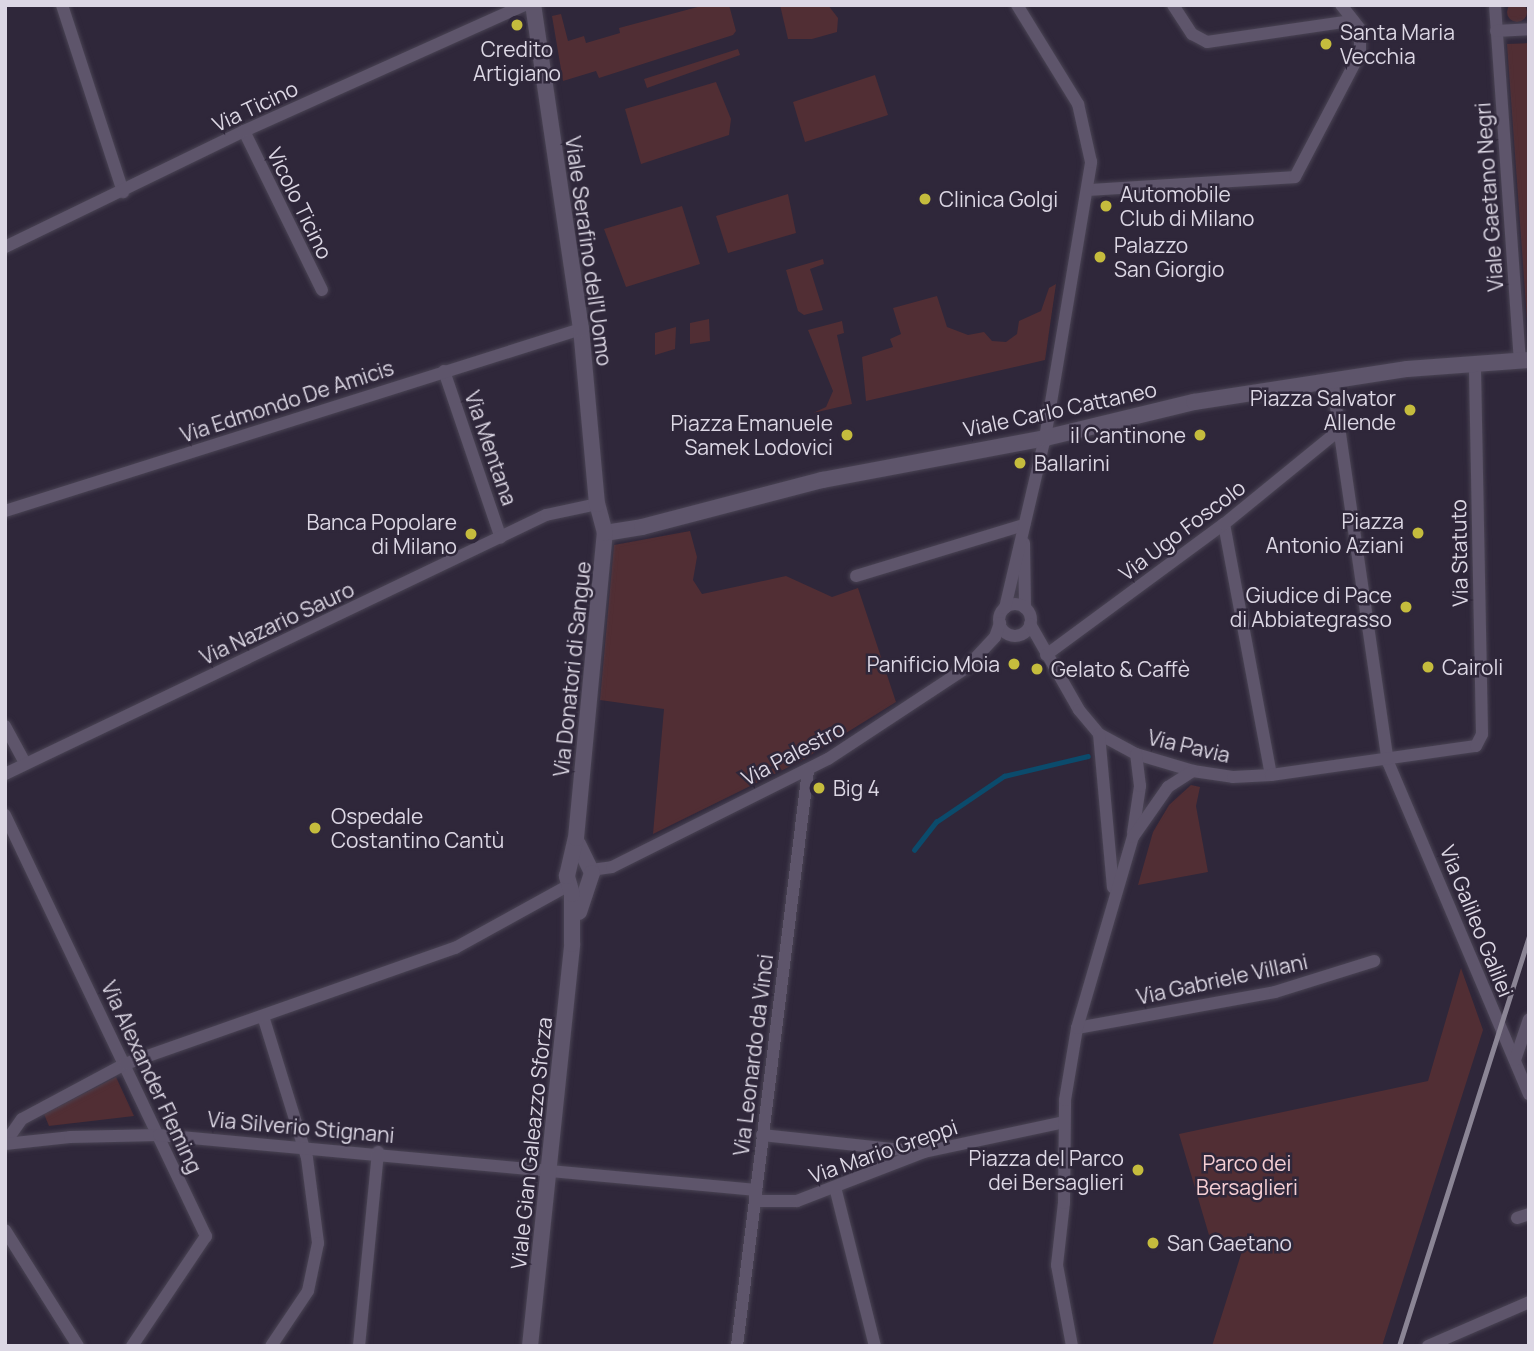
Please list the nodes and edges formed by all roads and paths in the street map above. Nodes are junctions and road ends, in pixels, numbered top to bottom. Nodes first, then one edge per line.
1 (62, 5) edge
2 (524, 5) edge
3 (533, 5) edge
4 (1017, 5) edge
5 (1174, 5) edge
6 (1341, 5) edge
7 (1495, 5) edge
8 (1351, 21) junction
9 (1529, 29) edge
10 (1496, 31) junction
11 (244, 131) junction
12 (1089, 190) junction
13 (123, 192) junction
14 (5, 247) edge
15 (322, 290) dead end
16 (581, 329) junction
17 (1525, 361) edge
18 (1475, 363) junction
19 (444, 371) junction
20 (1332, 379) junction
21 (1338, 431) junction
22 (1045, 438) junction
23 (597, 504) junction
24 (5, 512) edge
25 (1224, 524) junction
26 (1024, 525) junction
27 (605, 533) junction
28 (501, 538) junction
29 (856, 576) dead end
30 (1005, 608) junction
31 (1025, 608) junction
32 (1000, 623) junction
33 (1030, 624) junction
34 (1014, 635) junction
35 (995, 637) junction
36 (1037, 638) junction
37 (1046, 655) junction
38 (5, 726) edge
39 (1099, 734) junction
40 (1480, 742) joint
41 (1136, 754) junction
42 (1388, 762) junction
43 (24, 763) junction
44 (808, 769) junction
45 (1193, 771) junction
46 (5, 774) edge
47 (1272, 775) junction
48 (5, 815) edge
49 (1133, 837) junction
50 (581, 874) junction
51 (1114, 895) junction
52 (1374, 961) dead end
53 (263, 1016) junction
54 (1529, 1019) edge
55 (1077, 1028) junction
56 (1515, 1060) junction
57 (125, 1064) junction
58 (1529, 1094) edge
59 (1064, 1122) junction
60 (159, 1135) junction
61 (762, 1135) junction
62 (5, 1144) edge
63 (299, 1145) junction
64 (924, 1152) junction
65 (378, 1153) junction
66 (551, 1168) junction
67 (835, 1187) junction
68 (755, 1195) junction
69 (5, 1230) edge
70 (1529, 1302) edge
71 (78, 1346) edge
72 (132, 1346) edge
73 (271, 1346) edge
74 (359, 1346) edge
75 (530, 1346) edge
76 (737, 1346) edge
77 (875, 1346) edge
78 (1072, 1346) edge
79 (1428, 1346) edge

1 - 13 street
2 - 11 street, Via Ticino
3 - 16 street, Viale Serafino dell'Uomo
4 - 12 street
5 - 8 street
6 - 8 street
7 - 10 street, Viale Gaetano Negri
8 - 12 street
9 - 10 street
10 - 17 street, Viale Gaetano Negri
11 - 13 street, Via Ticino
11 - 15 street, Vicolo Ticino
12 - 22 street
13 - 14 street, Via Ticino
16 - 19 street, Via Edmondo De Amicis
16 - 23 street, Viale Serafino dell'Uomo
17 - 18 street, Viale Carlo Cattaneo
18 - 20 street, Viale Carlo Cattaneo
18 - 40 street, Via Statuto
19 - 24 street, Via Edmondo De Amicis
19 - 28 street, Via Mentana
20 - 21 street, Via Galileo Galilei
20 - 22 street, Viale Carlo Cattaneo
21 - 25 street, Via Ugo Foscolo
21 - 42 street, Via Galileo Galilei
22 - 26 street
22 - 27 street, Viale Carlo Cattaneo
23 - 27 street, Via Donatori di Sangue
23 - 28 street, Via Nazario Sauro
25 - 37 street, Via Ugo Foscolo
25 - 47 street
26 - 29 street
26 - 30 street
26 - 31 street
27 - 50 street, Via Donatori di Sangue
28 - 43 street, Via Nazario Sauro
30 - 31 street
30 - 32 street
31 - 33 street
32 - 34 street
32 - 35 street, Via Palestro
33 - 34 street
33 - 36 street, Via Pavia
34 - 35 street
34 - 36 street
35 - 44 street, Via Palestro
36 - 37 street, Via Pavia
37 - 39 street, Via Pavia
38 - 43 street
39 - 41 street, Via Pavia
39 - 51 street
40 - 42 street, Via Pavia
41 - 45 street, Via Pavia
41 - 49 street
42 - 47 street, Via Pavia
42 - 56 street, Via Galileo Galilei
43 - 46 street, Via Nazario Sauro
44 - 50 street, Via Palestro
44 - 61 street, Via Leonardo da Vinci
45 - 47 street, Via Pavia
45 - 49 street
48 - 57 street, Via Alexander Fleming
49 - 51 street
50 - 53 street, Via Palestro
50 - 66 street, Viale Gian Galeazzo Sforza
51 - 55 street
52 - 55 street, Via Gabriele Villani
53 - 57 street, Via Palestro
53 - 63 street
54 - 56 street
55 - 59 street
56 - 58 street, Via Galileo Galilei
57 - 60 street, Via Alexander Fleming
57 - 62 street, Via Palestro
59 - 64 street, Via Mario Greppi
59 - 78 street
60 - 62 street, Via Silverio Stignani
60 - 63 street, Via Silverio Stignani
60 - 72 street, Via Alexander Fleming
61 - 64 street
61 - 68 street, Via Leonardo da Vinci
63 - 65 street, Via Silverio Stignani
63 - 73 street
64 - 67 street, Via Mario Greppi
65 - 66 street, Via Silverio Stignani
65 - 74 street
66 - 68 street, Via Silverio Stignani
66 - 75 street, Viale Gian Galeazzo Sforza
67 - 68 street, Via Mario Greppi
67 - 77 street
68 - 76 street, Via Leonardo da Vinci
69 - 71 street
70 - 79 street

